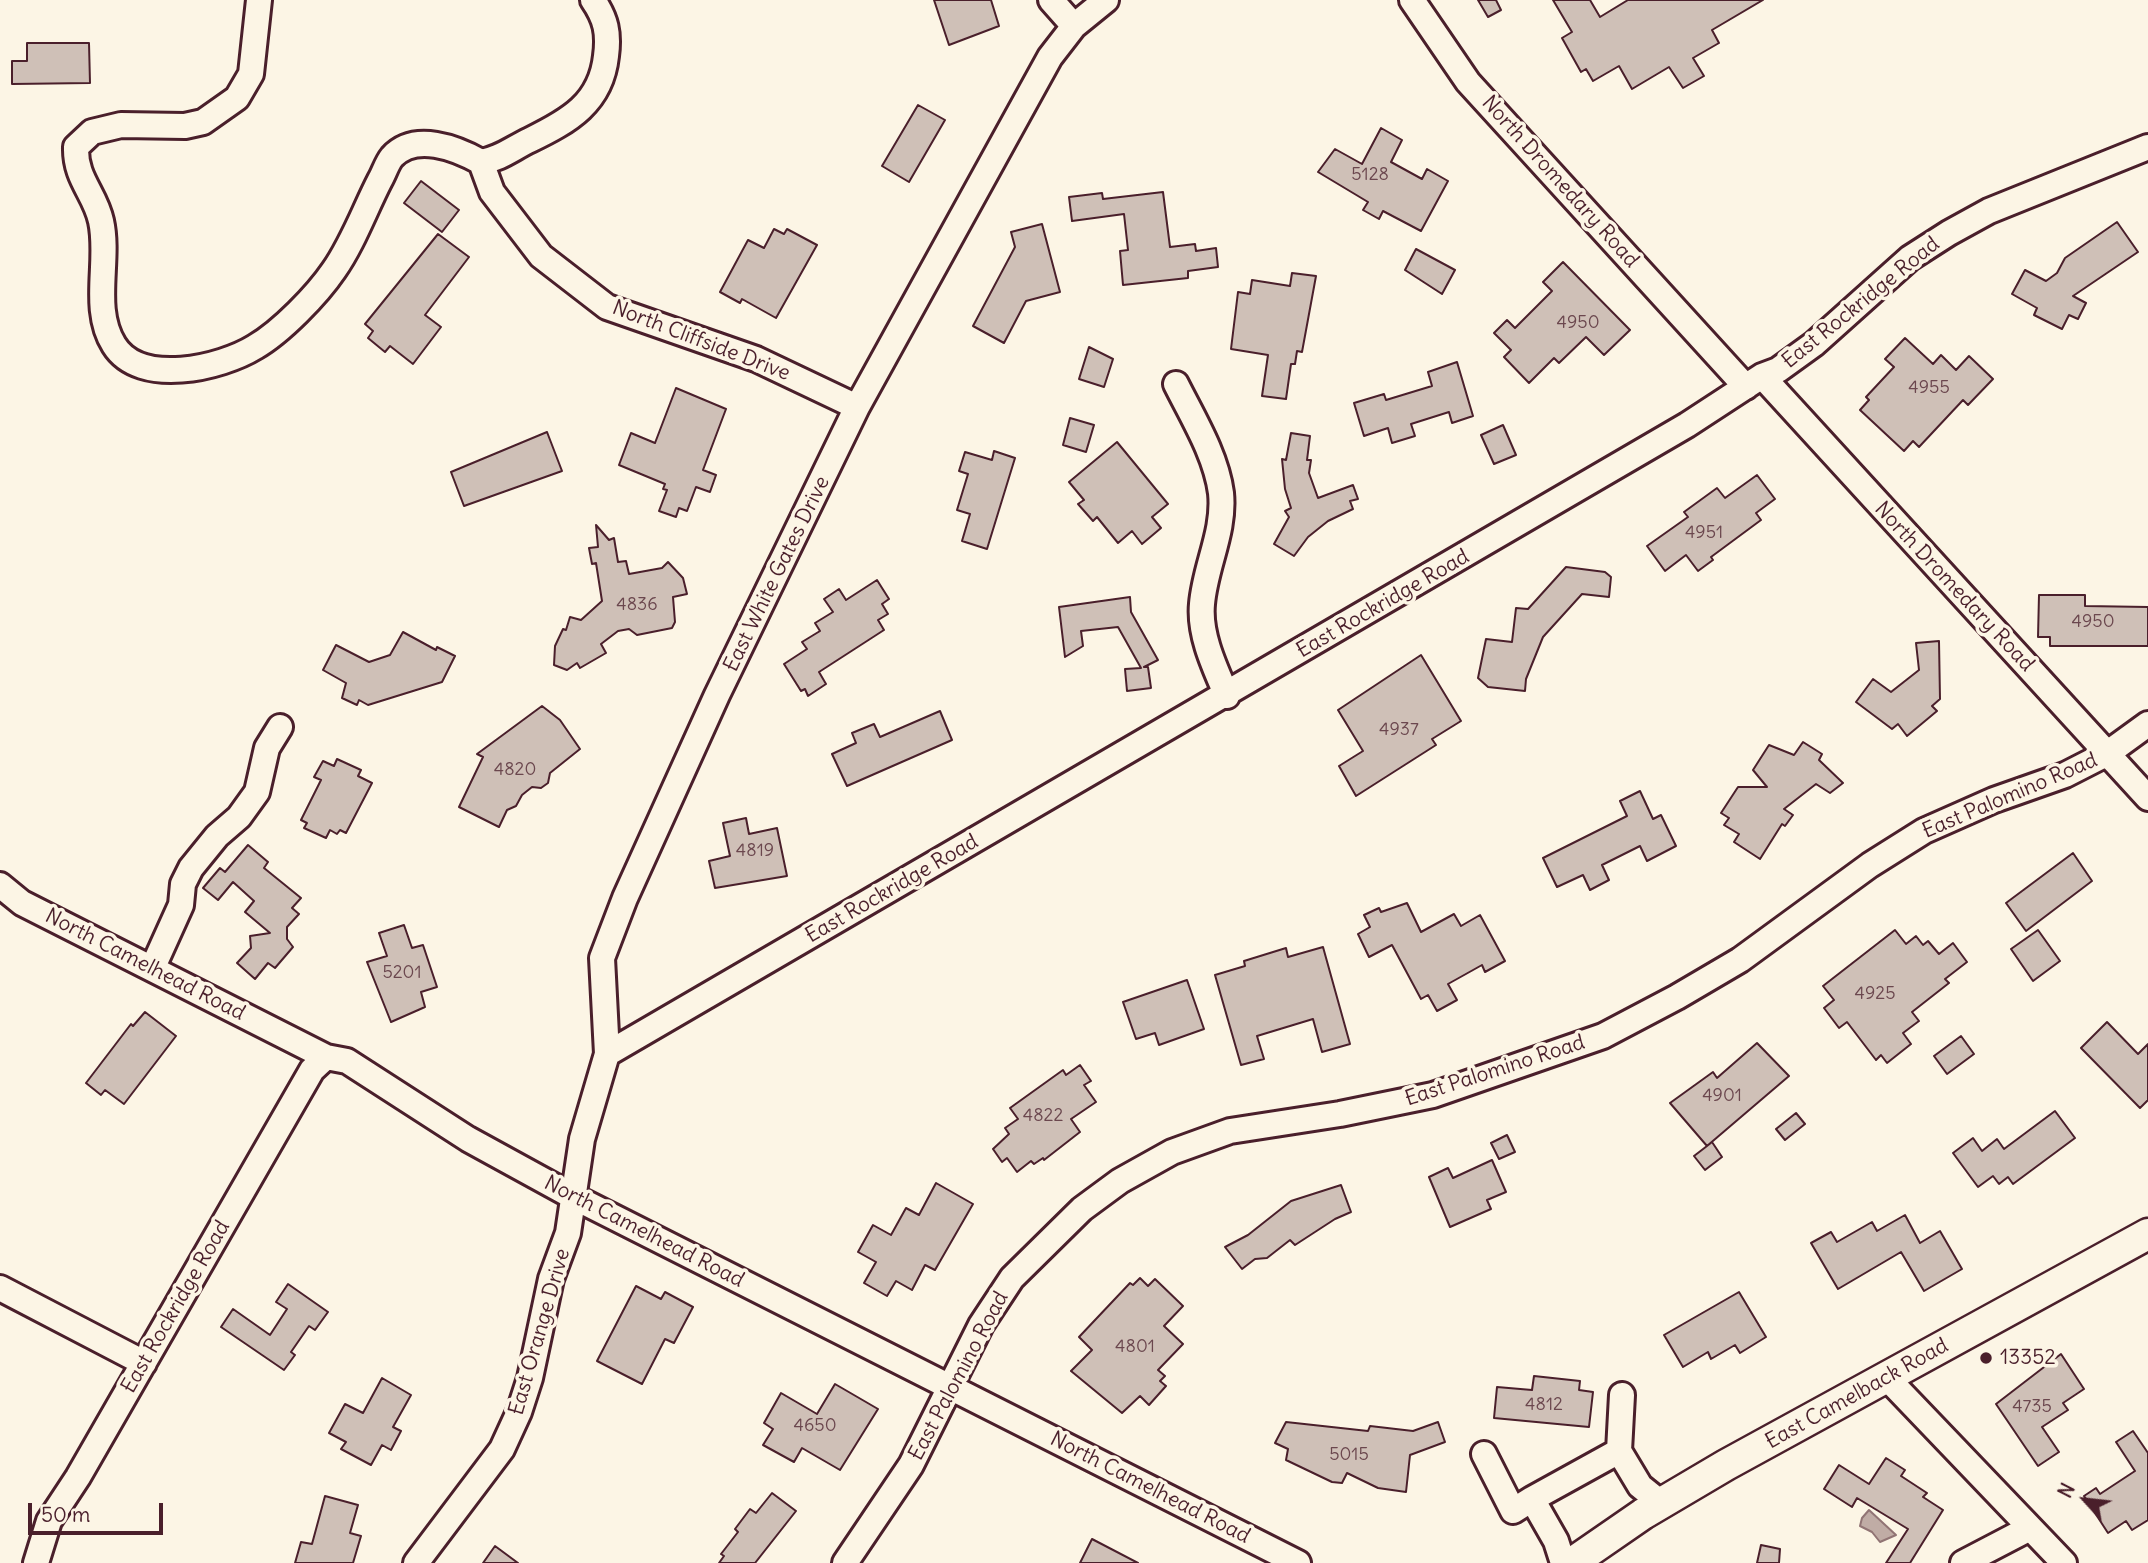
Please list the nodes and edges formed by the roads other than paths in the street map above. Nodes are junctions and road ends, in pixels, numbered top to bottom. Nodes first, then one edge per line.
1 (259, 0) edge
2 (593, 0) edge
3 (1051, 0) edge
4 (1106, 0) edge
5 (1412, 0) edge
6 (1074, 26) junction
7 (2148, 148) edge
8 (481, 162) junction
9 (1754, 382) junction
10 (1176, 384) dead end
11 (857, 407) junction
12 (1227, 696) junction
13 (2148, 724) edge
14 (2108, 753) junction
15 (2148, 797) edge
16 (0, 885) edge
17 (181, 905) junction
18 (153, 967) junction
19 (607, 1054) junction
20 (326, 1056) junction
21 (572, 1196) junction
22 (2148, 1234) edge
23 (0, 1288) edge
24 (144, 1363) junction
25 (1887, 1378) junction
26 (949, 1387) junction
27 (1622, 1395) dead end
28 (1619, 1451) junction
29 (1484, 1454) dead end
30 (1532, 1499) junction
31 (1661, 1503) junction
32 (2030, 1528) junction
33 (36, 1563) edge
34 (416, 1563) edge
35 (845, 1563) edge
36 (1298, 1563) edge
37 (1563, 1563) edge
38 (1572, 1563) edge
39 (1963, 1563) edge
40 (2064, 1563) edge

1 - 8 street
2 - 8 street
3 - 6 street
4 - 6 street, East White Gates Drive
5 - 9 street, North Dromedary Road
6 - 11 street, East White Gates Drive
7 - 9 street, East Rockridge Road
8 - 11 street, North Cliffside Drive
9 - 12 street, East Rockridge Road
9 - 14 street, North Dromedary Road
10 - 12 street
11 - 19 street, East White Gates Drive
12 - 19 street, East Rockridge Road
13 - 14 street, East Palomino Road
14 - 15 street, North Dromedary Road
14 - 26 street, East Palomino Road
16 - 18 street, North Camelhead Road
17 - 17 street
17 - 18 street
18 - 20 street, North Camelhead Road
19 - 21 street, East White Gates Drive
20 - 21 street, North Camelhead Road
20 - 24 street, East Rockridge Road
21 - 26 street, North Camelhead Road
21 - 34 street, East Orange Drive
22 - 25 main road, East Camelback Road
23 - 24 street
24 - 33 street, East Rockridge Road
25 - 31 main road, East Camelback Road
25 - 32 street
26 - 35 street, East Palomino Road
26 - 36 street, North Camelhead Road
27 - 28 street
28 - 30 street
28 - 31 street
29 - 30 street
30 - 37 street
31 - 38 main road, East Camelback Road
32 - 39 street
32 - 40 street

